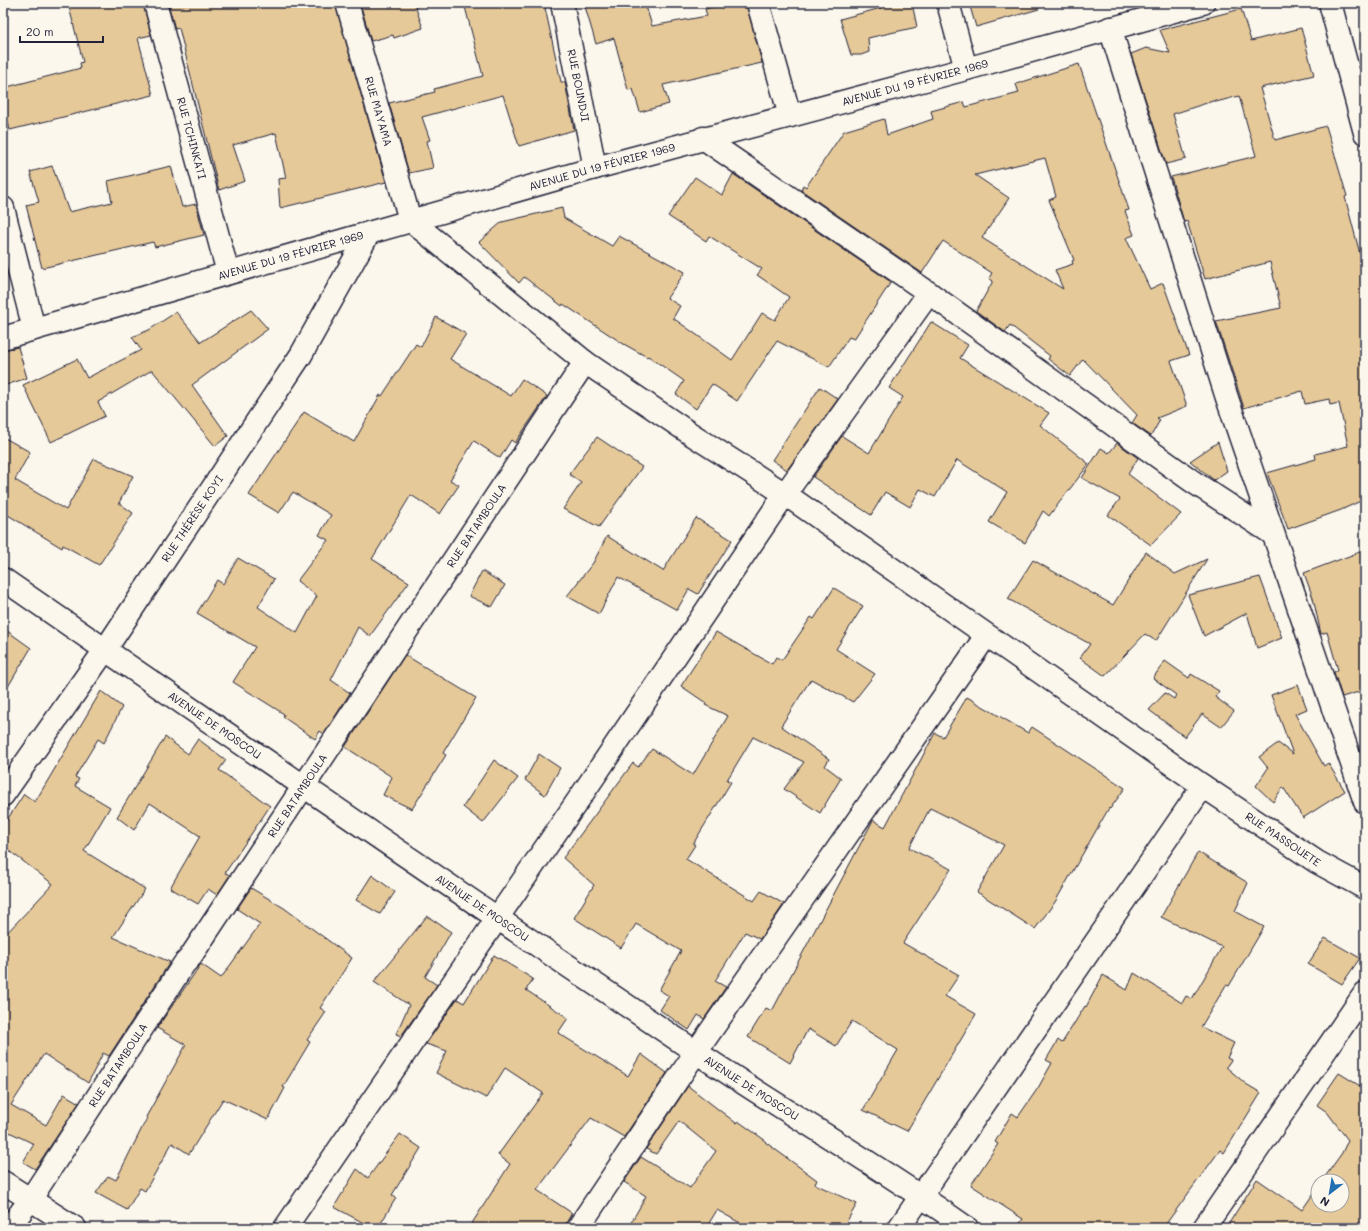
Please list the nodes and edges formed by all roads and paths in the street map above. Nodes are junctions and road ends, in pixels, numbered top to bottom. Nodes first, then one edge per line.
1 (155, 3) edge
2 (347, 3) edge
3 (562, 3) edge
4 (758, 3) edge
5 (948, 3) edge
6 (1204, 3) edge
7 (1330, 3) edge
8 (1152, 10) edge
9 (1110, 28) junction
10 (966, 69) junction
11 (790, 116) junction
12 (1365, 133) edge
13 (703, 138) junction
14 (595, 168) junction
15 (3, 208) edge
16 (410, 220) junction
17 (369, 233) junction
18 (228, 272) junction
19 (929, 293) junction
20 (34, 329) junction
21 (3, 338) edge
22 (585, 362) junction
23 (785, 494) junction
24 (1273, 534) junction
25 (3, 579) edge
26 (986, 636) junction
27 (105, 650) junction
28 (1203, 786) junction
29 (303, 787) junction
30 (3, 795) edge
31 (1365, 802) edge
32 (1365, 888) edge
33 (498, 918) junction
34 (1365, 993) edge
35 (696, 1052) junction
36 (3, 1182) edge
37 (921, 1195) junction
38 (30, 1200) junction
39 (9, 1228) edge
40 (75, 1228) edge
41 (285, 1228) edge
42 (578, 1228) edge
43 (899, 1228) edge
44 (967, 1228) edge
45 (1204, 1228) edge

1 - 18 street, RUE TCHINKATI
2 - 16 street, RUE MAYAMA
3 - 14 street, RUE BOUNDJI
4 - 11 street
5 - 10 street
6 - 8 street, AVENUE DU 19 FÉVRIER 1969
7 - 12 street
8 - 9 street, AVENUE DU 19 FÉVRIER 1969
9 - 10 street, AVENUE DU 19 FÉVRIER 1969
9 - 24 street
10 - 11 street, AVENUE DU 19 FÉVRIER 1969
11 - 13 street, AVENUE DU 19 FÉVRIER 1969
13 - 14 street, AVENUE DU 19 FÉVRIER 1969
13 - 19 street
14 - 16 street, AVENUE DU 19 FÉVRIER 1969
15 - 20 street
16 - 17 street, AVENUE DU 19 FÉVRIER 1969
16 - 22 street, RUE MASSOUETE
17 - 18 street, AVENUE DU 19 FÉVRIER 1969
17 - 27 street, RUE THÉRÈSE KOYI
18 - 20 street, AVENUE DU 19 FÉVRIER 1969
19 - 23 street
19 - 24 street
20 - 21 street, AVENUE DU 19 FÉVRIER 1969
22 - 23 street, RUE MASSOUETE
22 - 29 street, RUE BATAMBOULA
23 - 26 street, RUE MASSOUETE
23 - 33 street
24 - 31 street
25 - 27 street, AVENUE DE MOSCOU
26 - 28 street, RUE MASSOUETE
26 - 35 street
27 - 29 street, AVENUE DE MOSCOU
27 - 30 street, RUE THÉRÈSE KOYI
28 - 32 street, RUE MASSOUETE
28 - 37 street
29 - 33 street, AVENUE DE MOSCOU
29 - 38 street, RUE BATAMBOULA
33 - 35 street, AVENUE DE MOSCOU
33 - 41 street
34 - 45 street
35 - 37 street, AVENUE DE MOSCOU
35 - 42 street
36 - 38 street
37 - 43 street
37 - 44 street, AVENUE DE MOSCOU
38 - 39 street, RUE BATAMBOULA
38 - 40 street

